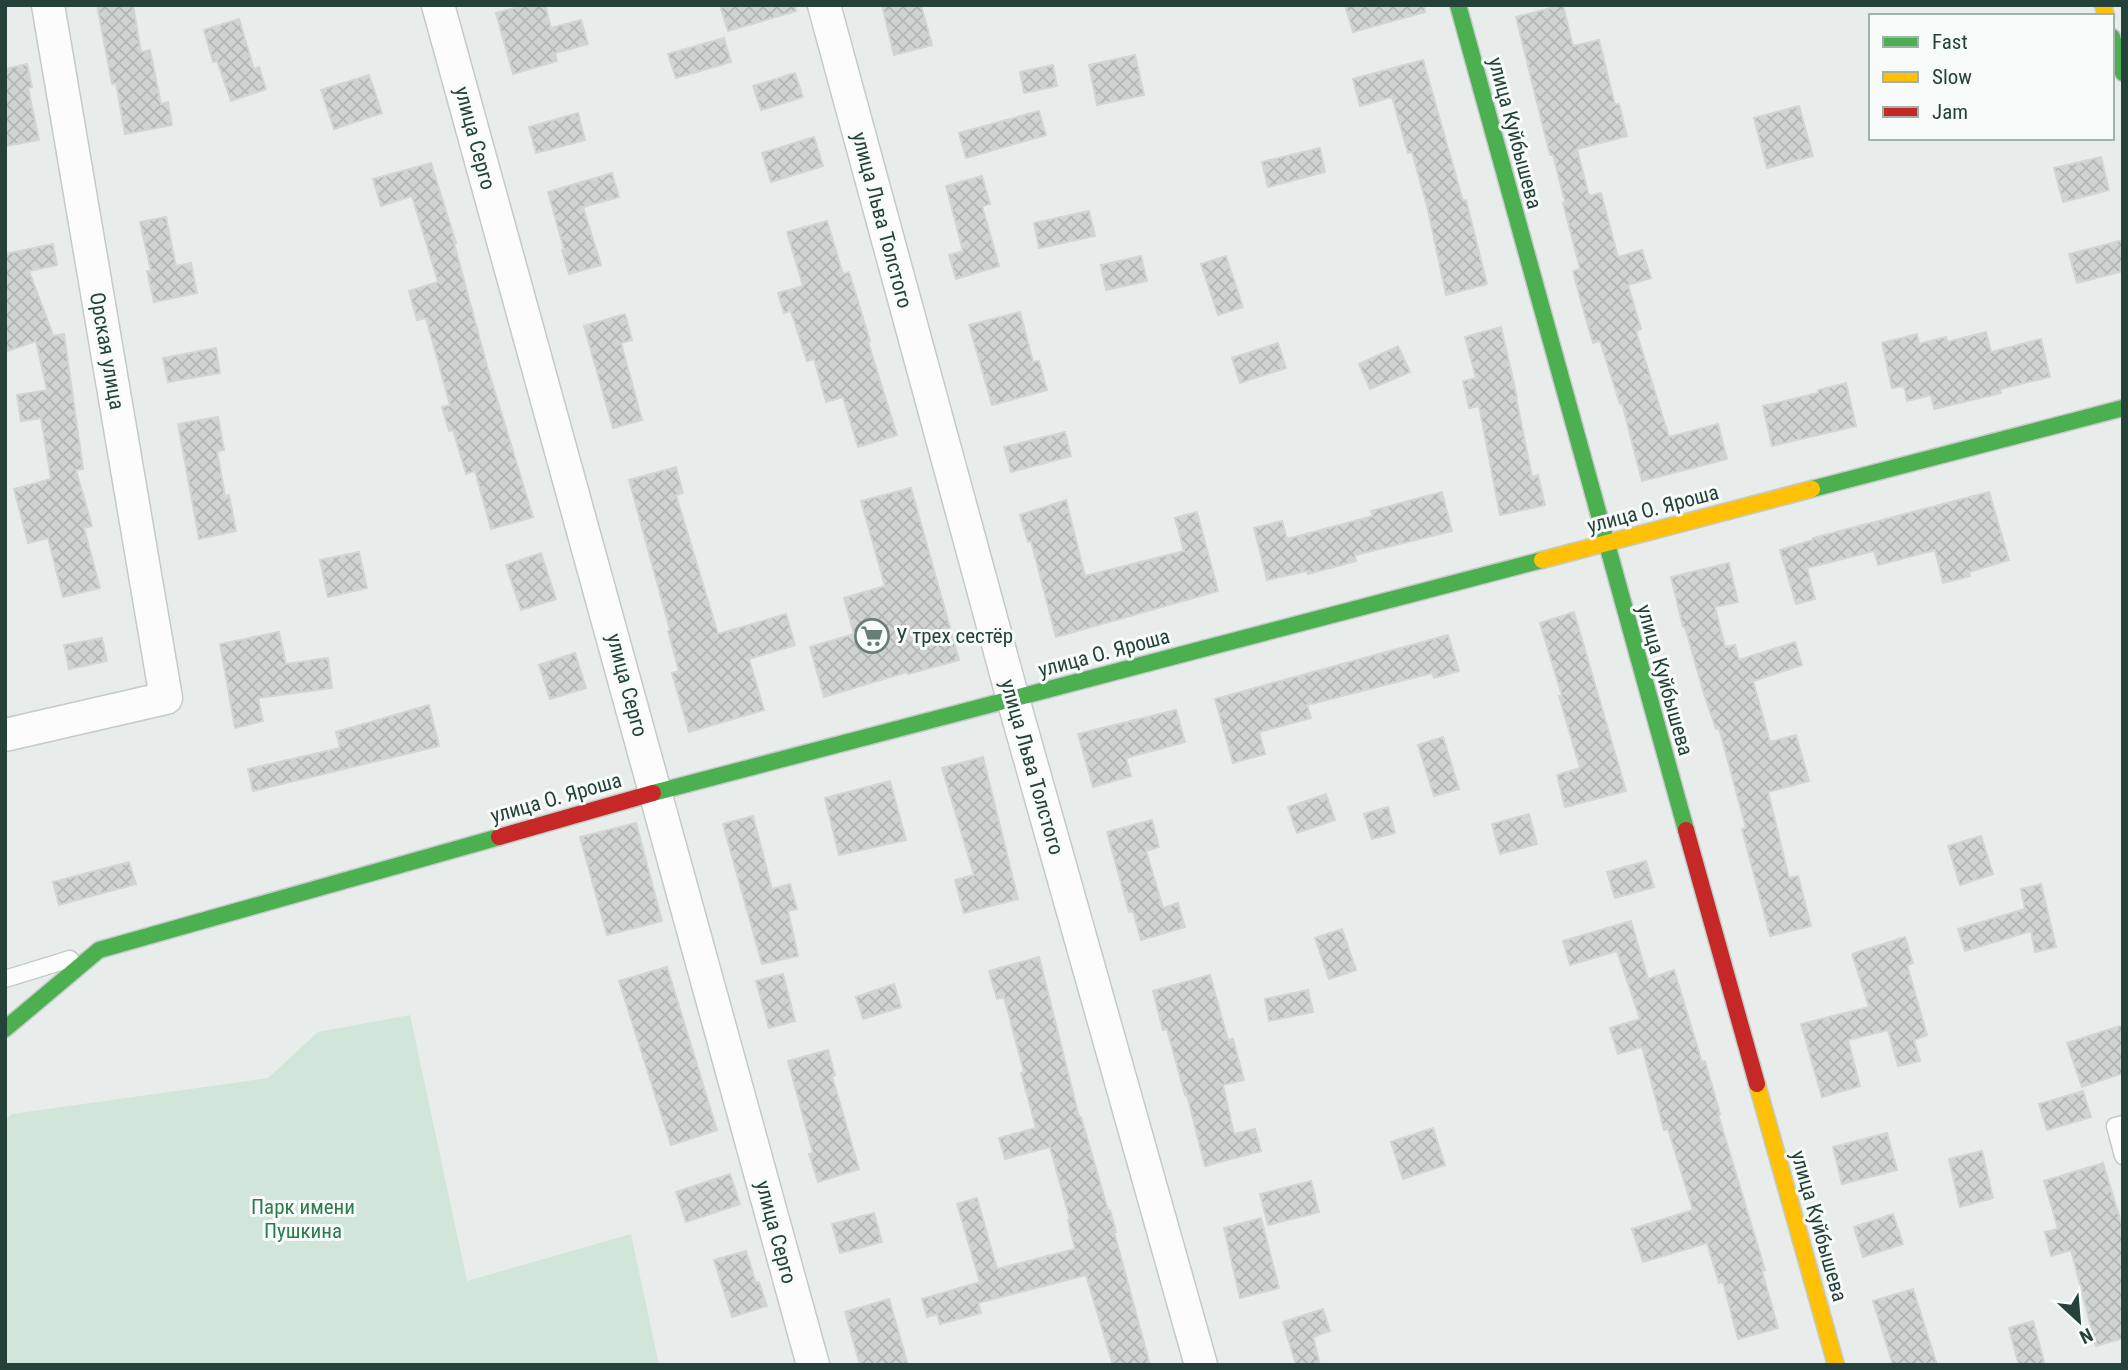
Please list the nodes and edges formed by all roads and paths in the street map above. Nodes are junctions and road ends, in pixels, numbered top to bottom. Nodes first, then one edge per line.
1 (48, 5) edge
2 (438, 5) edge
3 (824, 5) edge
4 (1458, 5) edge
5 (2114, 44) edge
6 (2123, 74) edge
7 (2123, 408) edge
8 (1605, 543) junction
9 (1013, 699) junction
10 (5, 735) edge
11 (656, 792) junction
12 (99, 950) junction
13 (5, 979) edge
14 (5, 1029) edge
15 (2123, 1124) edge
16 (2123, 1156) edge
17 (813, 1365) edge
18 (1200, 1365) edge
19 (1836, 1365) edge

1 - 10 street, Орская улица
2 - 11 street, улица Серго
3 - 9 street, улица Льва Толстого
4 - 8 main road, улица Куйбышева
5 - 6 main road
7 - 8 main road, улица О. Яроша
8 - 9 main road, улица О. Яроша
8 - 19 main road, улица Куйбышева
9 - 11 main road, улица О. Яроша
9 - 18 street, улица Льва Толстого
11 - 12 main road, улица О. Яроша
11 - 17 street, улица Серго
12 - 13 lane
12 - 14 main road
15 - 16 lane

